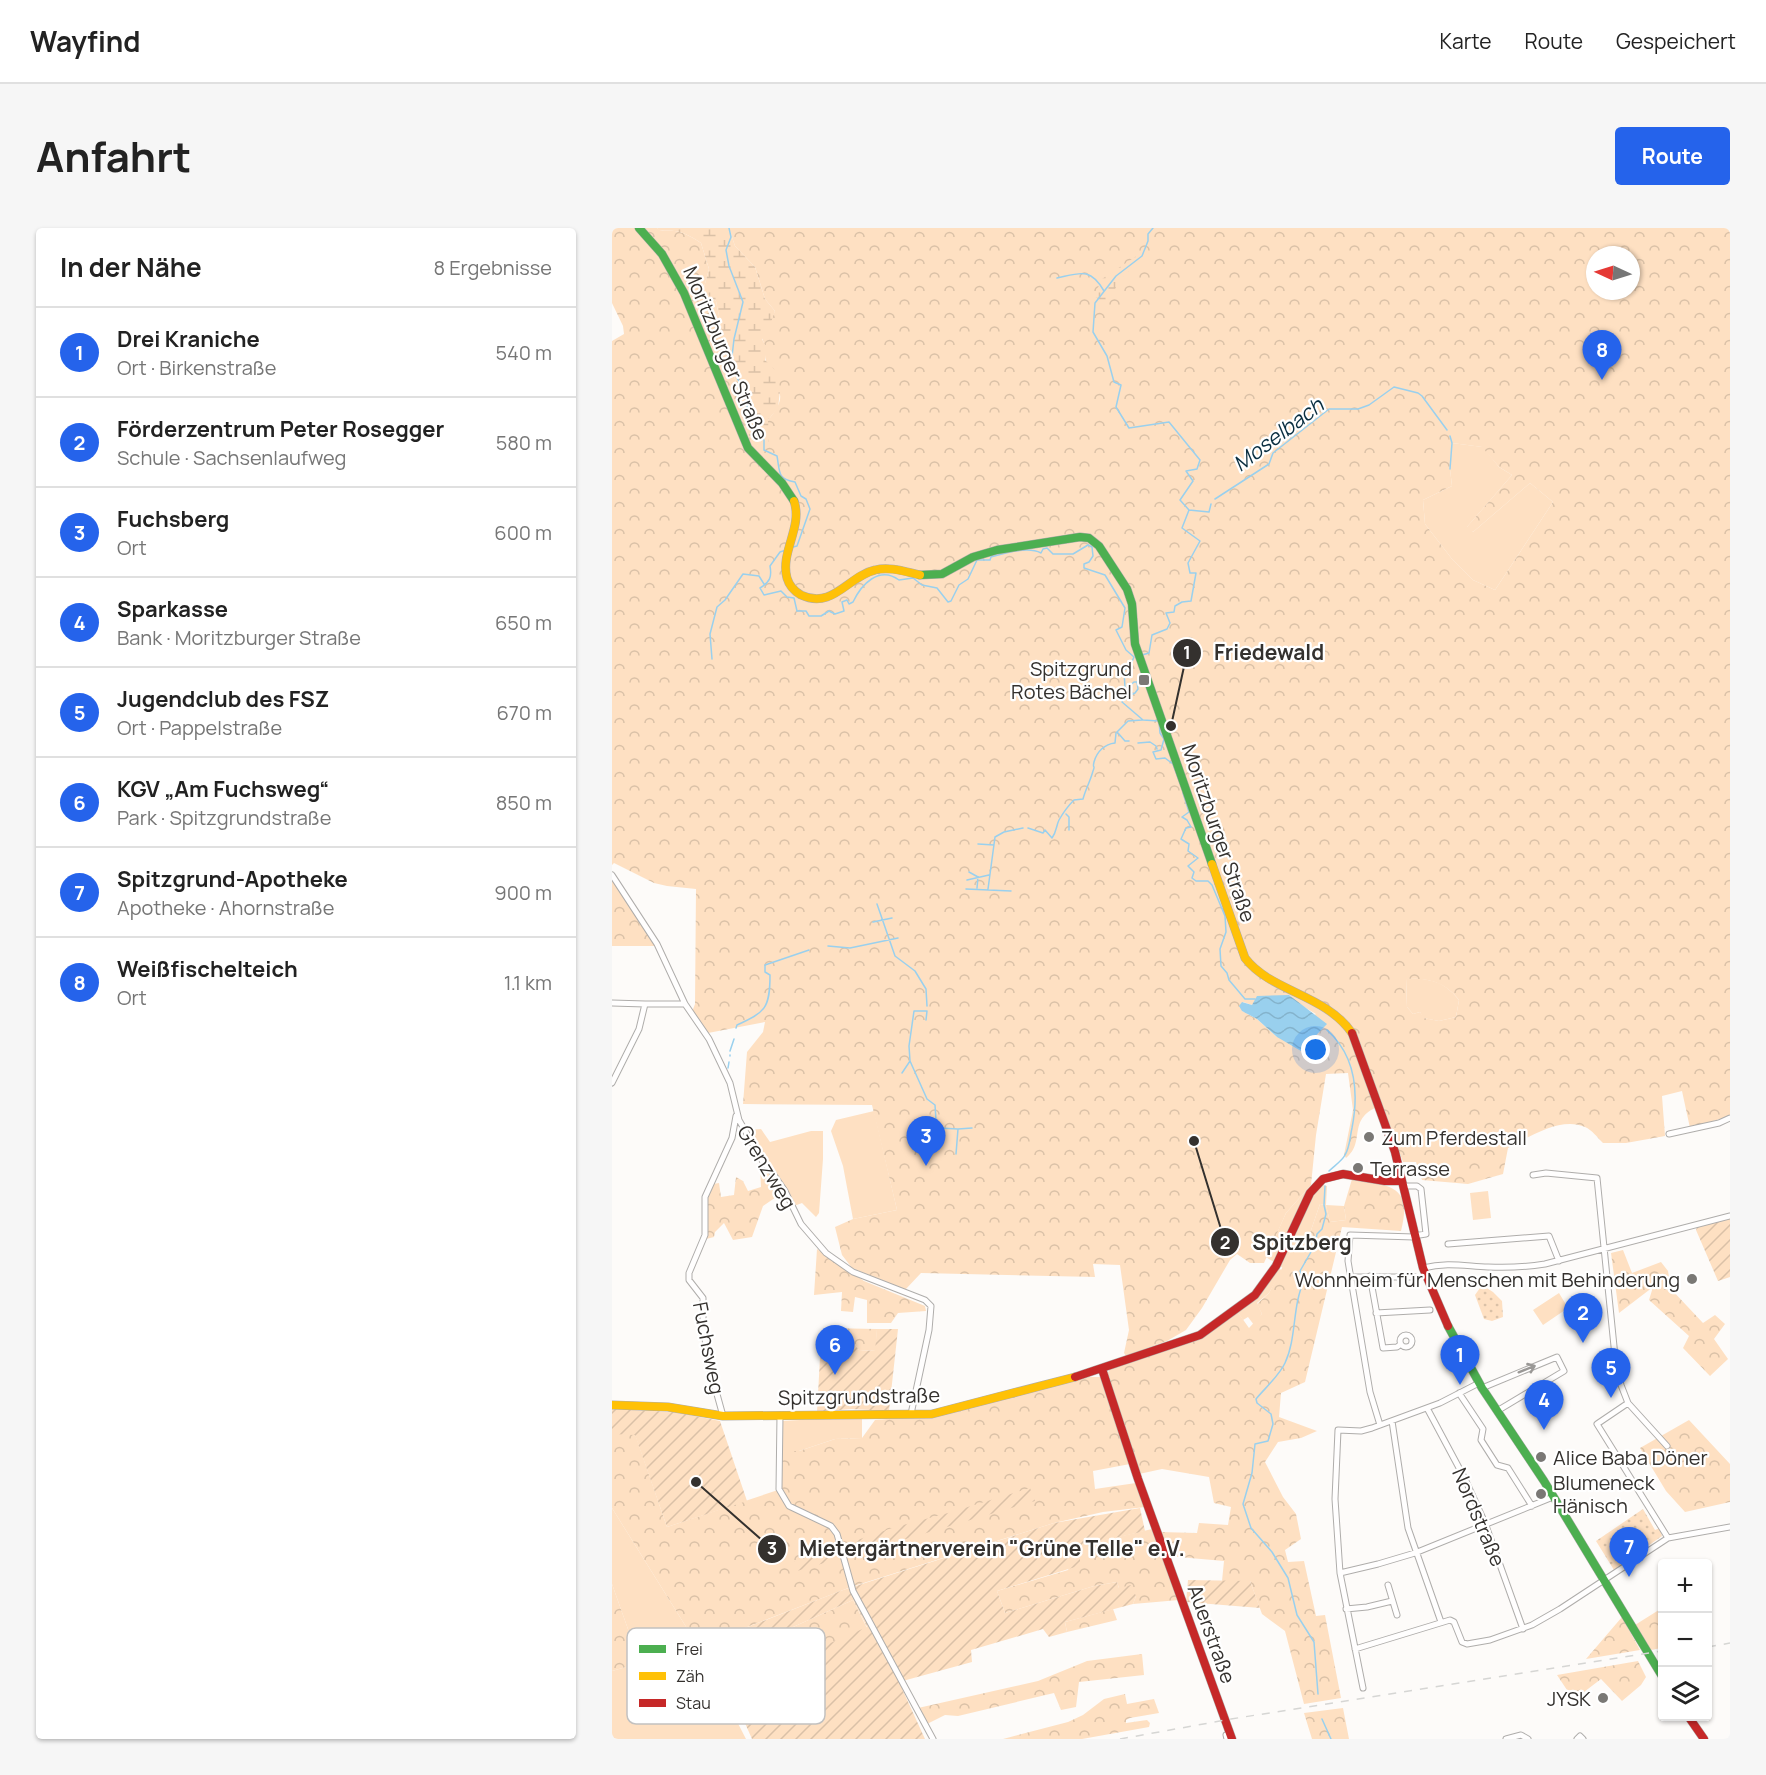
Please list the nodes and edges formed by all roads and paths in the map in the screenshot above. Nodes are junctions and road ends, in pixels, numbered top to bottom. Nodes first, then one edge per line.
1 (639, 228) edge
2 (612, 875) edge
3 (612, 1003) edge
4 (645, 1004) junction
5 (685, 1004) junction
6 (612, 1083) edge
7 (737, 1113) junction
8 (1730, 1118) edge
9 (1669, 1134) dead end
10 (1533, 1175) dead end
11 (1403, 1184) junction
12 (1730, 1216) edge
13 (1414, 1236) junction
14 (1448, 1244) dead end
15 (1605, 1249) junction
16 (1559, 1261) junction
17 (1423, 1269) junction
18 (1370, 1275) junction
19 (1352, 1277) junction
20 (1415, 1277) dead end
21 (1430, 1310) dead end
22 (1376, 1313) junction
23 (1401, 1344) dead end
24 (1102, 1369) junction
25 (1480, 1385) junction
26 (1459, 1393) junction
27 (1628, 1403) junction
28 (612, 1405) edge
29 (1427, 1408) junction
30 (1497, 1411) junction
31 (911, 1414) junction
32 (780, 1415) junction
33 (723, 1416) junction
34 (1392, 1421) junction
35 (1380, 1425) junction
36 (1667, 1446) dead end
37 (1553, 1497) junction
38 (1532, 1506) junction
39 (1485, 1523) junction
40 (1730, 1527) edge
41 (1668, 1538) junction
42 (1415, 1553) junction
43 (1340, 1573) junction
44 (1605, 1579) junction
45 (1388, 1585) dead end
46 (1392, 1600) junction
47 (1346, 1609) junction
48 (1397, 1615) dead end
49 (1441, 1622) junction
50 (1523, 1629) junction
51 (1355, 1649) junction
52 (1658, 1669) edge
53 (1363, 1688) dead end
54 (1691, 1721) edge
55 (1228, 1738) edge
56 (933, 1739) edge
57 (1506, 1739) edge
58 (1528, 1739) edge
59 (1577, 1739) edge
60 (1582, 1739) edge
61 (1704, 1739) edge

1 - 11 street, Moritzburger Straße
2 - 5 street, Grenzweg
3 - 4 street
4 - 5 street
4 - 6 street
5 - 7 street, Grenzweg
7 - 31 street, Grenzweg
7 - 33 street, Fuchsweg
8 - 9 street
10 - 15 street
11 - 13 street, Moritzburger Straße
11 - 13 street
11 - 24 street, Spitzgrundstraße
12 - 15 street
13 - 17 street, Moritzburger Straße
13 - 19 street
14 - 16 street
15 - 16 street
15 - 27 street
16 - 17 street
17 - 25 street, Moritzburger Straße
18 - 19 street
18 - 20 street
18 - 22 street
19 - 35 street
21 - 22 street
22 - 23 street
24 - 31 street, Spitzgrundstraße
24 - 55 street, Auerstraße
25 - 26 street
25 - 30 street, Moritzburger Straße
25 -> 30 street
26 - 29 street
26 - 38 street
27 - 36 street
27 - 41 street
28 - 33 street, Spitzgrundstraße
29 - 34 street
29 - 39 street, Nordstraße
30 - 37 street, Moritzburger Straße
31 - 32 street, Spitzgrundstraße
32 - 33 street, Spitzgrundstraße
32 - 56 street
34 - 35 street
34 - 42 street
35 - 43 street
37 - 38 street
37 - 44 street, Moritzburger Straße
38 - 39 street
39 - 42 street
39 - 50 street, Nordstraße
40 - 41 street
41 - 44 street
42 - 43 street
42 - 49 street
43 - 47 street
44 - 50 street
44 - 52 street, Moritzburger Straße
45 - 46 street
46 - 47 street
46 - 48 street
47 - 51 street
49 - 50 street
49 - 51 street
51 - 53 street
54 - 61 street
57 - 58 street
59 - 60 street

